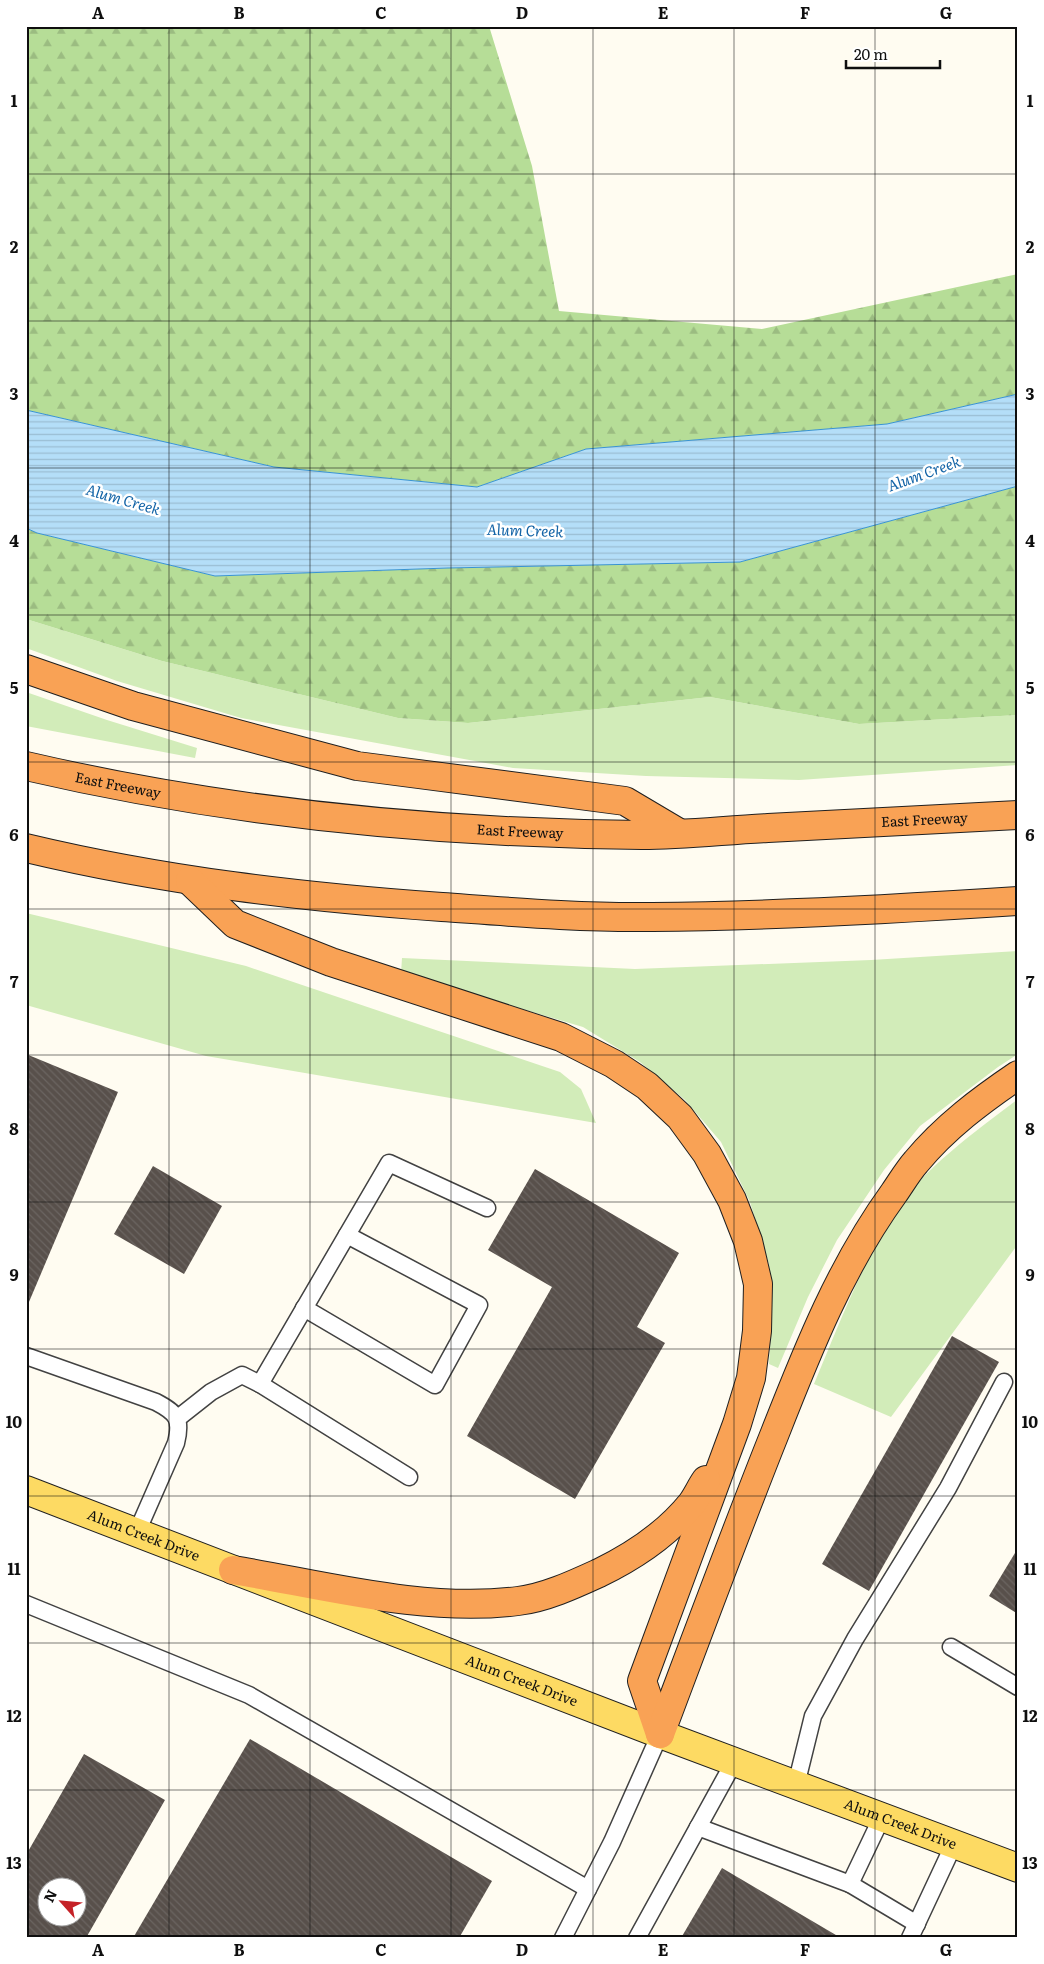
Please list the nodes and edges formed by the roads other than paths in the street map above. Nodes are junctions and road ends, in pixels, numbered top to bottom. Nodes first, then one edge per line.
1 (26, 669) edge
2 (26, 766) edge
3 (1018, 815) edge
4 (679, 833) junction
5 (26, 848) edge
6 (190, 881) junction
7 (1018, 901) edge
8 (1018, 1075) edge
9 (486, 1208) dead end
10 (348, 1235) junction
11 (304, 1308) junction
12 (26, 1356) edge
13 (1004, 1382) dead end
14 (260, 1384) junction
15 (178, 1418) junction
16 (737, 1424) junction
17 (409, 1477) dead end
18 (26, 1490) edge
19 (137, 1532) junction
20 (233, 1570) junction
21 (26, 1604) edge
22 (951, 1647) dead end
23 (1018, 1687) edge
24 (660, 1734) junction
25 (734, 1762) junction
26 (796, 1785) junction
27 (882, 1817) junction
28 (698, 1826) junction
29 (954, 1844) junction
30 (1018, 1868) edge
31 (850, 1884) junction
32 (588, 1889) junction
33 (914, 1931) edge
34 (563, 1938) edge
35 (637, 1938) edge

1 - 4 highway
2 - 4 highway, East Freeway
3 - 4 highway, East Freeway
5 - 6 highway
6 - 7 highway
6 - 16 highway
8 - 24 highway
9 - 10 lane
10 - 11 lane
10 - 11 lane
11 - 14 lane
12 - 15 lane
13 - 26 lane
14 - 15 lane
14 - 17 lane
15 - 19 lane
16 - 20 highway
16 - 24 highway
18 - 19 main road, Alum Creek Drive
19 - 20 main road, Alum Creek Drive
20 - 24 main road, Alum Creek Drive
21 - 32 lane
22 - 23 lane
24 - 25 main road, Alum Creek Drive
24 - 32 lane
25 - 26 main road, Alum Creek Drive
25 - 28 lane
26 - 27 main road, Alum Creek Drive
27 - 29 main road, Alum Creek Drive
27 - 31 lane
28 - 31 lane
28 - 35 lane
29 - 30 main road, Alum Creek Drive
29 - 33 lane
31 - 33 lane
32 - 34 lane

